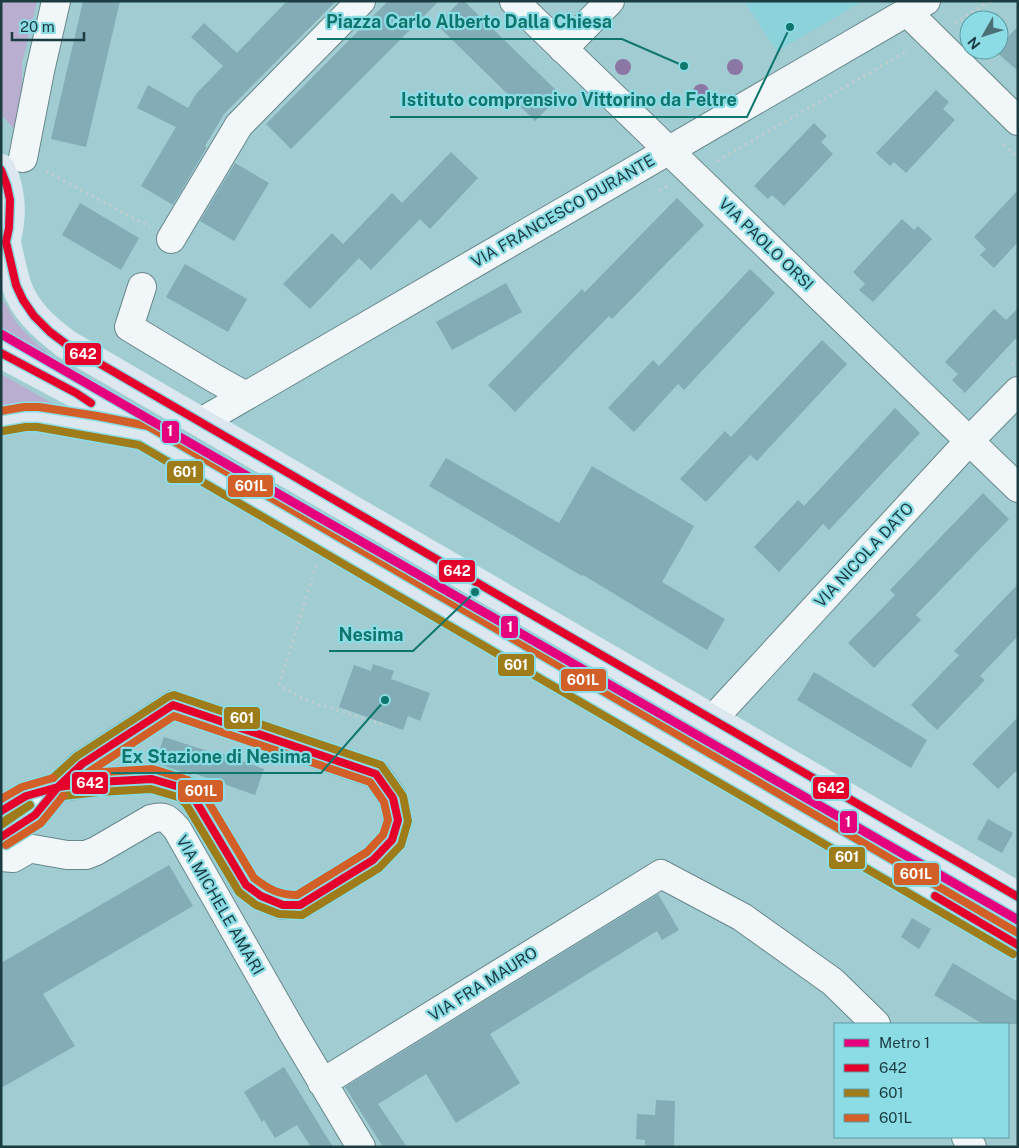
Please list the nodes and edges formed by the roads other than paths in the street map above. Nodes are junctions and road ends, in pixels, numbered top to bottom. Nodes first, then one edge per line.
1 (56, 1) edge
2 (361, 1) edge
3 (514, 1) edge
4 (610, 1) edge
5 (917, 7) edge
6 (564, 49) junction
7 (1008, 130) edge
8 (669, 150) junction
9 (12, 164) edge
10 (171, 239) road end
11 (4, 249) edge
12 (142, 287) dead end
13 (1, 353) edge
14 (1018, 391) edge
15 (246, 396) junction
16 (1, 421) edge
17 (201, 422) junction
18 (143, 435) junction
19 (970, 440) junction
20 (1018, 488) edge
21 (712, 720) junction
22 (58, 787) junction
23 (1, 811) edge
24 (1, 837) edge
25 (1, 857) edge
26 (1018, 897) edge
27 (1018, 945) edge
28 (875, 1023) edge
29 (322, 1083) junction
30 (361, 1147) edge

1 - 9 street
2 - 10 street
3 - 6 street, VIA PAOLO ORSI
4 - 6 street
5 - 7 street
5 - 8 street, VIA FRANCESCO DURANTE
6 - 8 street, VIA PAOLO ORSI
8 - 15 street, VIA FRANCESCO DURANTE
8 - 19 street, VIA PAOLO ORSI
9 - 11 main road
11 - 17 main road
12 - 15 street
13 - 18 main road
14 - 19 street, VIA NICOLA DATO
15 - 17 street, VIA FRANCESCO DURANTE
16 - 18 main road
17 - 21 main road
18 - 27 main road
19 - 20 street, VIA PAOLO ORSI
19 - 21 street, VIA NICOLA DATO
21 - 26 main road
22 - 22 street
22 - 23 street
22 - 24 street
25 - 29 street, VIA MICHELE AMARI
28 - 29 street, VIA FRA MAURO
29 - 30 street, VIA MICHELE AMARI

